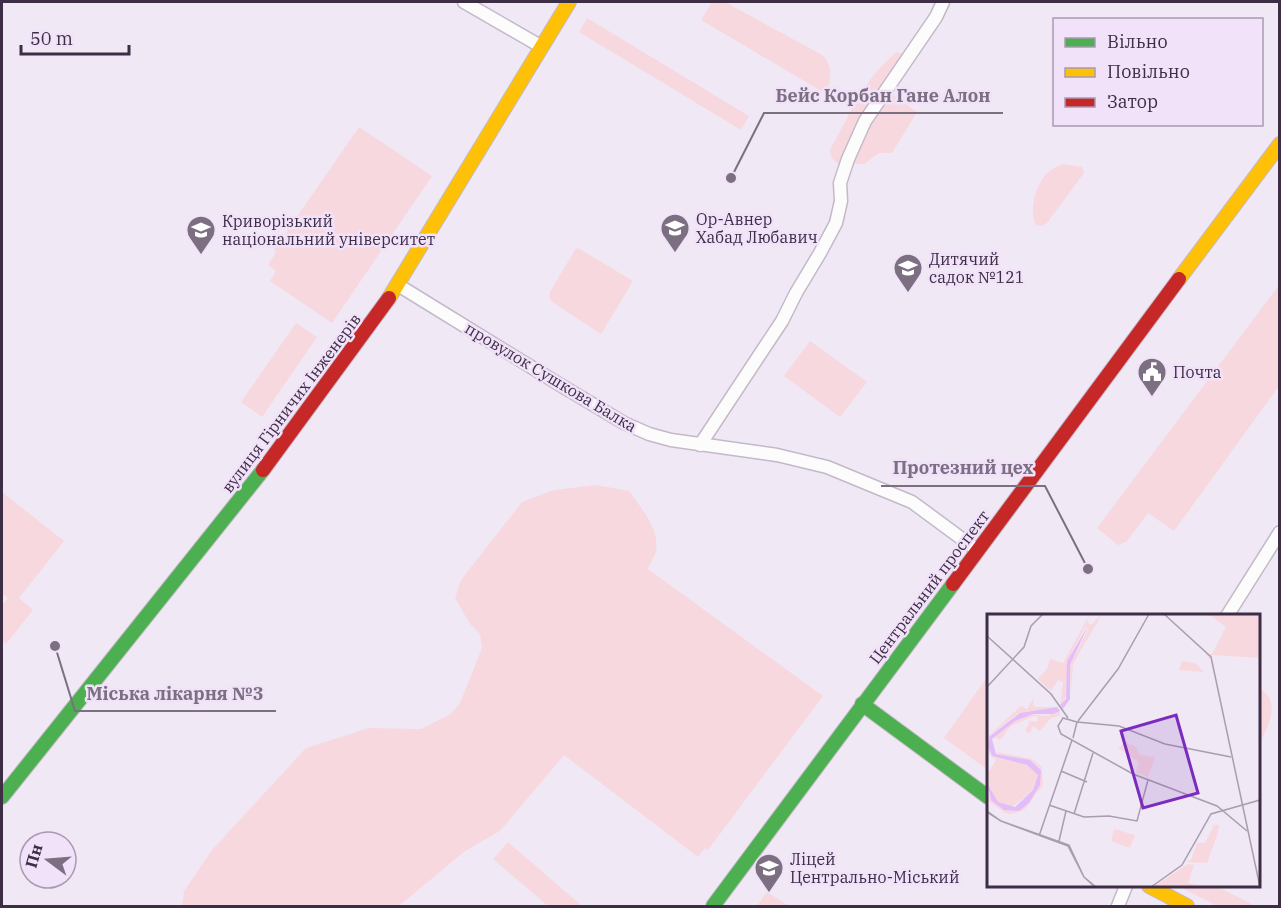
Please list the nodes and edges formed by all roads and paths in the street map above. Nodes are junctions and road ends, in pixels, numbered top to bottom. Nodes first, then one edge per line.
1 (464, 2) edge
2 (570, 2) edge
3 (943, 2) edge
4 (542, 47) junction
5 (1280, 144) edge
6 (398, 285) junction
7 (700, 446) junction
8 (1280, 532) edge
9 (977, 550) junction
10 (1228, 614) edge
11 (862, 704) junction
12 (987, 796) edge
13 (2, 797) edge
14 (1125, 887) edge
15 (1153, 887) edge
16 (713, 906) edge
17 (1118, 906) edge
18 (1187, 906) edge

1 - 4 street
2 - 4 street, вулиця Гірничих Інженерів
3 - 7 street
4 - 6 street, вулиця Гірничих Інженерів
5 - 9 street, Центральний проспект
6 - 7 street, провулок Сушкова Балка
6 - 13 street, вулиця Гірничих Інженерів
7 - 9 street, провулок Сушкова Балка
8 - 10 street
9 - 11 street, Центральний проспект
11 - 12 street
11 - 16 street, Центральний проспект
14 - 17 street
15 - 18 street

